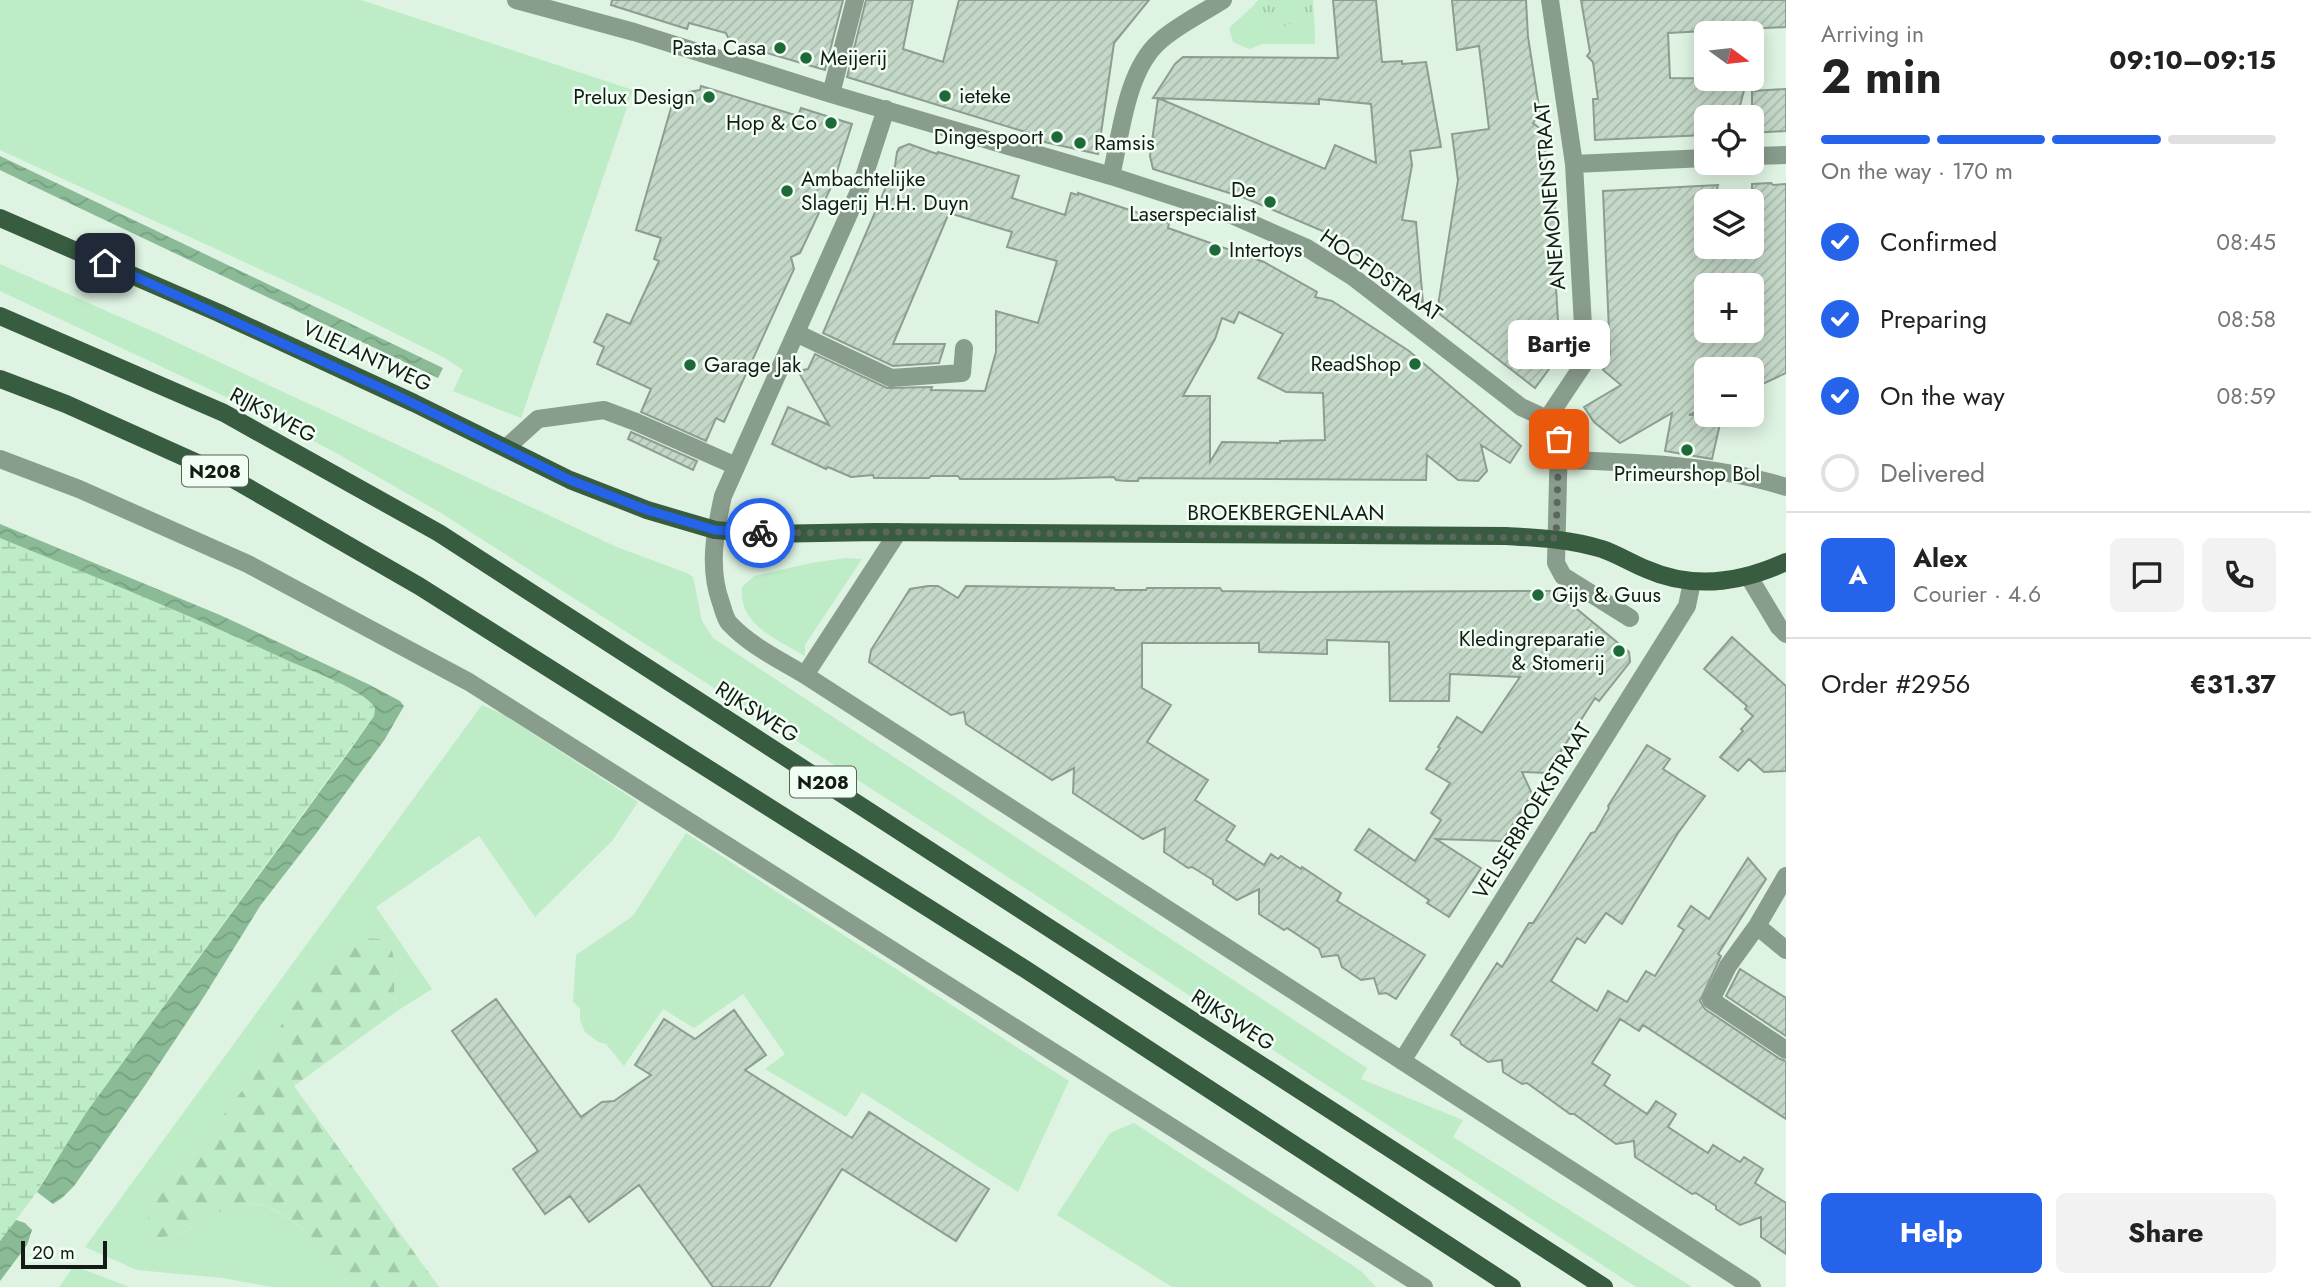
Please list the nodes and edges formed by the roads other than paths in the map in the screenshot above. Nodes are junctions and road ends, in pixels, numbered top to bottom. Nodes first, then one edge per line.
1 (516, 0) edge
2 (855, 0) edge
3 (1223, 0) edge
4 (1550, 0) edge
5 (831, 94) junction
6 (886, 109) junction
7 (1786, 155) edge
8 (1764, 156) edge
9 (1694, 159) edge
10 (1574, 164) junction
11 (1111, 176) junction
12 (0, 218) edge
13 (0, 316) edge
14 (796, 333) junction
15 (964, 348) dead end
16 (0, 379) edge
17 (1547, 419) junction
18 (506, 448) junction
19 (0, 459) edge
20 (1558, 460) junction
21 (736, 466) junction
22 (1786, 487) edge
23 (715, 530) junction
24 (898, 532) junction
25 (1556, 538) junction
26 (1786, 562) edge
27 (1749, 577) junction
28 (1692, 582) junction
29 (1630, 618) dead end
30 (1786, 634) edge
31 (805, 675) junction
32 (1786, 876) edge
33 (1757, 926) junction
34 (1786, 950) edge
35 (1786, 1051) edge
36 (1402, 1061) junction
37 (1424, 1287) edge
38 (1512, 1287) edge
39 (1604, 1287) edge
40 (1752, 1287) edge

1 - 5 street, HOOFDSTRAAT
2 - 5 street
3 - 11 street
4 - 10 street, ANEMONENSTRAAT
5 - 6 street, HOOFDSTRAAT
6 - 11 street, HOOFDSTRAAT
6 - 14 street
7 - 8 street
9 - 10 street
10 - 17 street, ANEMONENSTRAAT
11 - 17 street, HOOFDSTRAAT
12 - 18 main road, VLIELANTWEG
13 - 39 main road, RIJKSWEG / N208
14 - 15 street
14 - 21 street
16 - 38 main road, N208
17 - 20 street
18 - 21 street
18 - 23 main road, VLIELANTWEG
19 - 37 street
20 - 22 street
20 - 25 street
21 - 23 street
23 - 24 main road, BROEKBERGENLAAN
23 - 31 street
24 - 25 main road, BROEKBERGENLAAN
24 - 31 street
25 - 28 main road
25 - 29 street
26 - 27 main road
27 - 28 main road
27 - 30 street
28 - 36 street, VELSERBROEKSTRAAT
31 - 36 street
32 - 33 street
33 - 34 street
33 - 35 street
36 - 40 street

